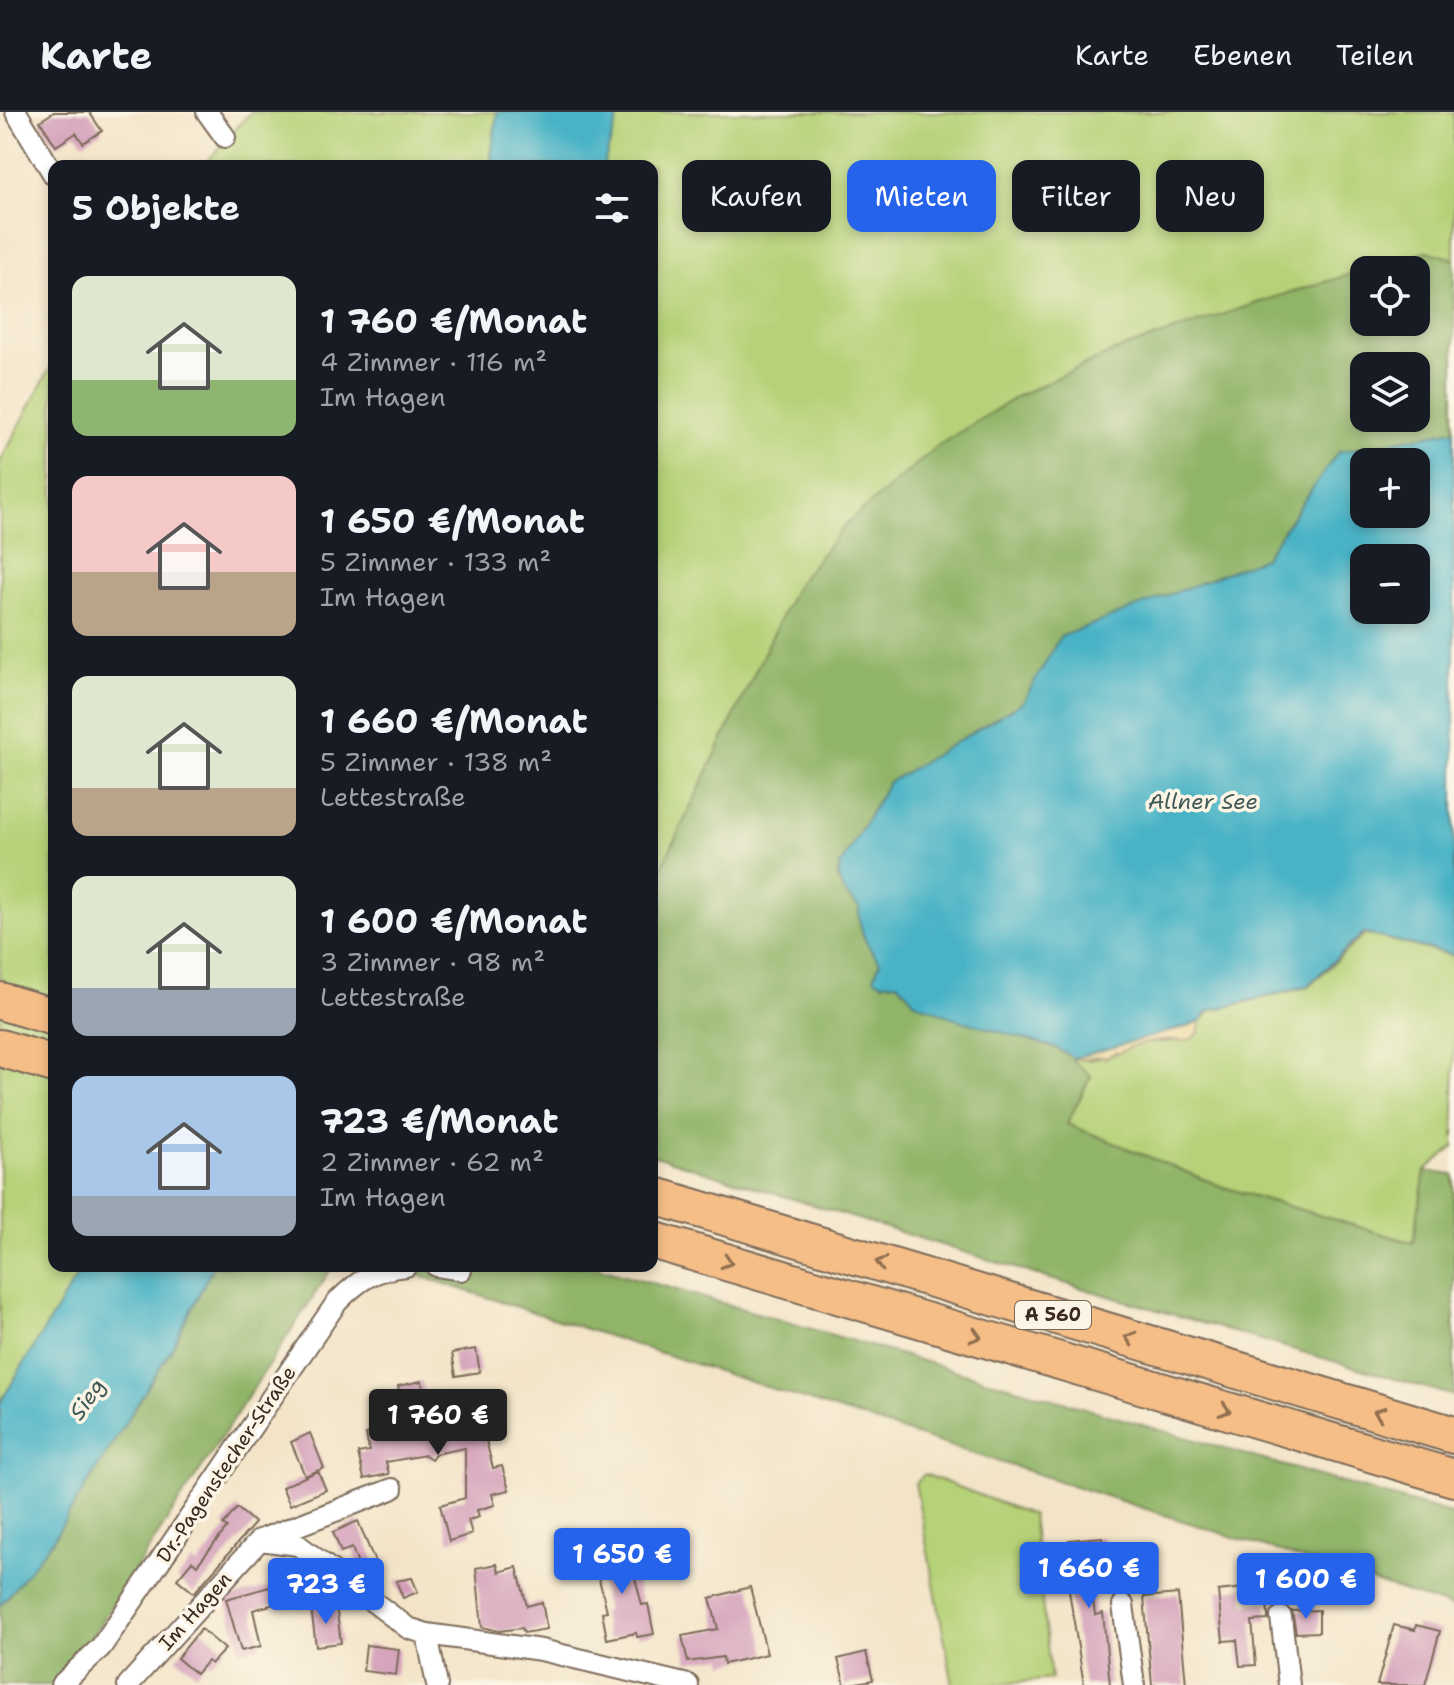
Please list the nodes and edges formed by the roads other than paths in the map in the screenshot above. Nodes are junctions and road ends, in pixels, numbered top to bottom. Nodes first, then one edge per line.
1 (16, 112) edge
2 (207, 112) edge
3 (225, 137) dead end
4 (48, 165) edge
5 (0, 1001) edge
6 (48, 1015) edge
7 (0, 1048) edge
8 (48, 1062) edge
9 (658, 1197) edge
10 (658, 1242) edge
11 (379, 1272) edge
12 (1454, 1435) edge
13 (1454, 1478) edge
14 (392, 1489) dead end
15 (260, 1540) junction
16 (1123, 1605) dead end
17 (1281, 1617) dead end
18 (427, 1634) junction
19 (61, 1685) edge
20 (128, 1685) edge
21 (437, 1685) edge
22 (688, 1685) edge
23 (1134, 1685) edge
24 (1289, 1685) edge

1 - 4 street
2 - 3 street
5 - 6 highway
7 - 8 highway
12 -> 9 highway, A 560
10 -> 13 highway, A 560
11 - 19 street, Dr.-Pagenstecher-Straße
14 - 15 street
15 - 18 street
15 - 20 street, Im Hagen
16 - 23 street
17 - 24 street
18 - 21 street
18 - 22 street

